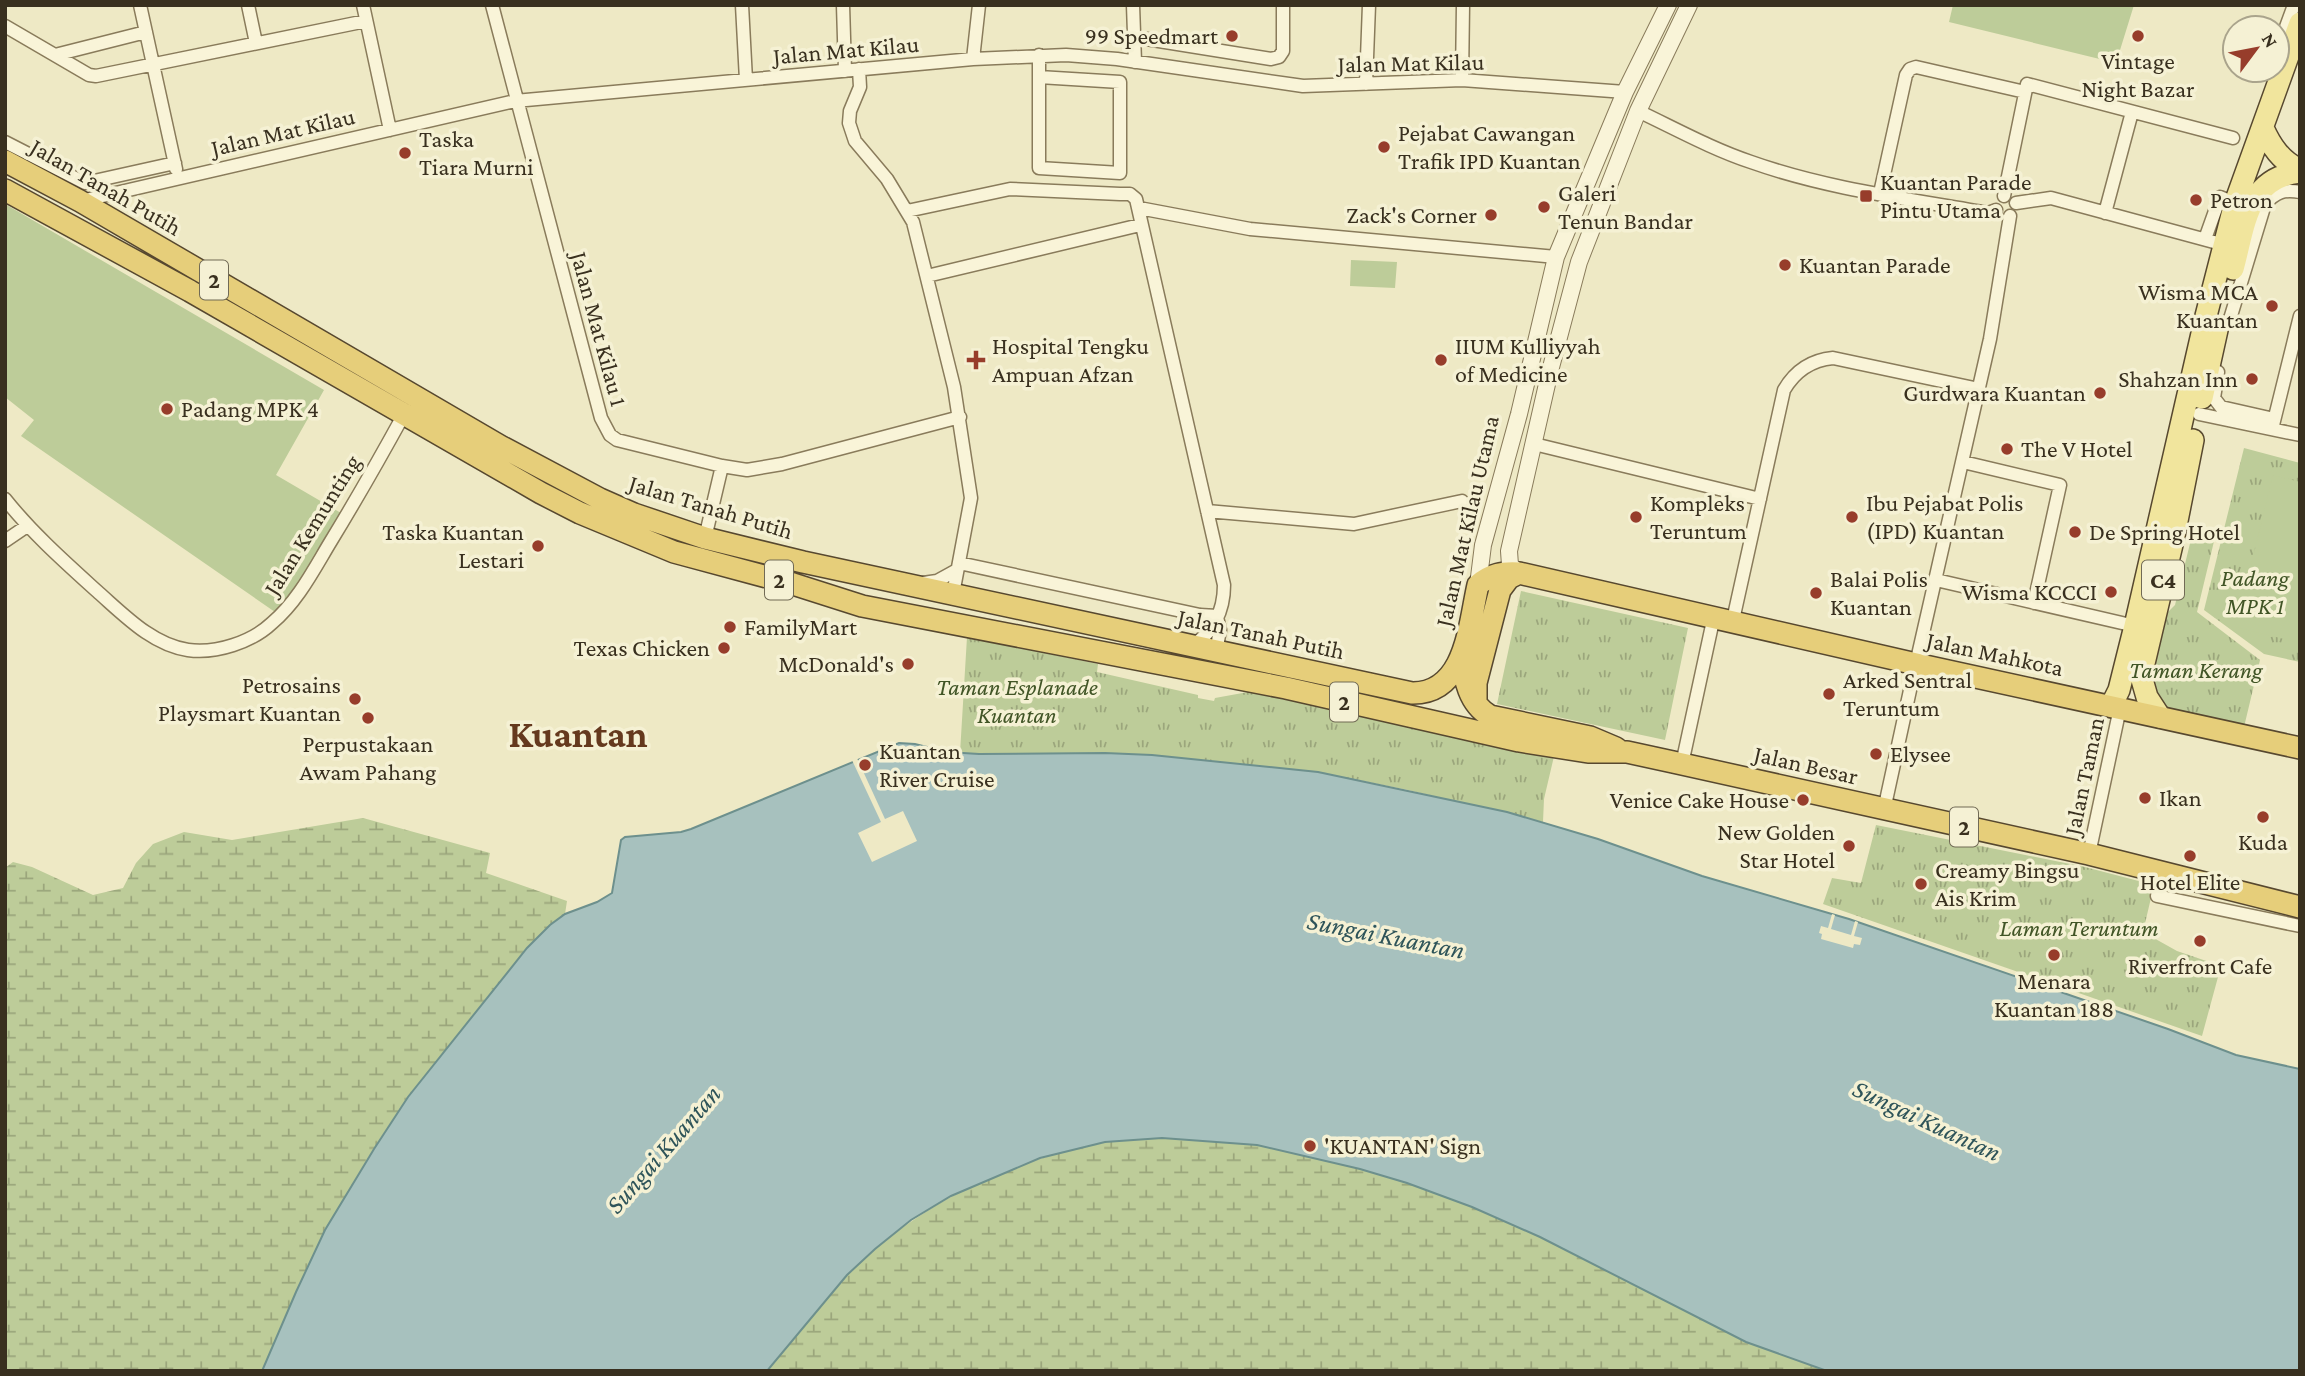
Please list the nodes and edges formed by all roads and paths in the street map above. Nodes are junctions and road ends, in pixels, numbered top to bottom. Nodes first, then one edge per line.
1 (140, 5) edge
2 (247, 5) edge
3 (363, 5) edge
4 (492, 5) edge
5 (742, 5) edge
6 (843, 5) edge
7 (979, 5) edge
8 (1133, 5) edge
9 (1283, 5) edge
10 (1369, 5) edge
11 (1463, 5) edge
12 (1668, 5) edge
13 (1689, 5) edge
14 (2294, 5) edge
15 (366, 21) junction
16 (5, 26) edge
17 (2295, 29) edge
18 (146, 32) junction
19 (1135, 37) junction
20 (256, 43) junction
21 (55, 55) junction
22 (1039, 55) junction
23 (973, 59) junction
24 (1135, 62) junction
25 (153, 63) junction
26 (859, 69) junction
27 (845, 71) junction
28 (1039, 77) junction
29 (746, 80) junction
30 (1462, 80) junction
31 (1366, 84) junction
32 (1625, 92) junction
33 (2025, 92) junction
34 (515, 101) junction
35 (1639, 111) junction
36 (2132, 112) junction
37 (2263, 128) junction
38 (390, 130) junction
39 (2233, 138) dead end
40 (5, 142) edge
41 (13, 159) edge
42 (175, 163) junction
43 (2300, 171) edge
44 (178, 177) junction
45 (5, 190) edge
46 (2300, 192) edge
47 (1880, 193) junction
48 (2010, 200) junction
49 (80, 201) junction
50 (2243, 205) junction
51 (1139, 208) junction
52 (1996, 210) junction
53 (907, 211) junction
54 (2105, 212) junction
55 (2010, 216) junction
56 (1140, 225) junction
57 (2215, 242) junction
58 (1556, 257) junction
59 (927, 276) junction
60 (2300, 316) edge
61 (2216, 335) junction
62 (1979, 389) junction
63 (1519, 414) junction
64 (2199, 414) junction
65 (403, 416) junction
66 (960, 417) junction
67 (1539, 420) junction
68 (2273, 424) junction
69 (2300, 435) edge
70 (1534, 444) junction
71 (1963, 462) junction
72 (722, 466) junction
73 (5, 499) edge
74 (1760, 499) junction
75 (1462, 500) dead end
76 (1206, 511) junction
77 (27, 526) junction
78 (705, 538) junction
79 (5, 541) edge
80 (1483, 545) junction
81 (1509, 551) junction
82 (958, 567) junction
83 (1519, 573) junction
84 (876, 579) junction
85 (1936, 580) junction
86 (902, 583) junction
87 (1478, 585) junction
88 (953, 594) junction
89 (2034, 603) junction
90 (926, 616) junction
91 (1217, 616) junction
92 (1723, 618) junction
93 (2135, 626) junction
94 (1191, 646) junction
95 (1216, 652) junction
96 (1462, 656) junction
97 (1916, 664) junction
98 (1182, 668) junction
99 (1942, 669) junction
100 (1235, 678) junction
101 (1477, 706) junction
102 (2116, 707) junction
103 (2160, 717) junction
104 (1437, 722) joint
105 (2300, 748) edge
106 (1627, 752) junction
107 (1682, 764) junction
108 (1884, 810) junction
109 (2089, 853) junction
110 (2299, 909) edge

1 - 18 street
2 - 20 street
3 - 15 street
4 - 34 street, Jalan Mat Kilau 1
5 - 29 street
6 - 27 street
7 - 23 street
8 - 19 street
9 - 19 street
10 - 31 street
11 - 30 street
12 - 32 street, Jalan Mat Kilau Utama
13 - 35 street, Jalan Mat Kilau Utama
14 - 17 street
15 - 20 street
15 - 38 street
16 - 21 street
17 - 37 main road, C4
18 - 21 street
18 - 25 street
19 - 24 street
20 - 25 street
21 - 25 street
22 - 23 street, Jalan Mat Kilau
22 - 24 street, Jalan Mat Kilau
22 - 28 street
23 - 26 street, Jalan Mat Kilau
24 - 31 street, Jalan Mat Kilau
25 - 42 street
26 - 27 street, Jalan Mat Kilau
26 - 53 street
27 - 29 street, Jalan Mat Kilau
28 - 28 street
29 - 34 street, Jalan Mat Kilau
30 - 31 street, Jalan Mat Kilau
30 - 32 street, Jalan Mat Kilau
32 - 58 street, Jalan Mat Kilau Utama
33 - 36 street
33 - 47 street
33 - 48 street
34 - 38 street, Jalan Mat Kilau
34 - 72 street, Jalan Mat Kilau 1
35 - 47 street
35 - 67 street, Jalan Mat Kilau Utama
36 - 39 street
36 - 54 street
37 - 43 main road
37 - 50 main road, C4
38 - 44 street, Jalan Mat Kilau
40 - 41 street
41 - 42 street
41 - 49 highway, Jalan Tanah Putih / 2
42 - 44 street
43 - 50 main road
44 - 49 street, Jalan Mat Kilau
45 - 65 highway, Jalan Tanah Putih / 2
46 - 61 street
47 - 52 street
48 - 52 street
48 - 54 street
48 - 55 street
49 - 78 highway, Jalan Tanah Putih / 2
50 - 57 main road, C4
50 - 61 main road, C4
51 - 53 street
51 - 56 street
51 - 58 street
52 - 55 street
53 - 59 street
54 - 57 street
55 - 62 street
56 - 59 street
56 - 76 street
57 - 93 main road, C4
58 - 63 street, Jalan Mat Kilau Utama
59 - 66 street
60 - 68 street
61 - 64 main road, C4
61 - 68 street
62 - 71 street
62 - 74 street
63 - 67 street
63 - 80 street, Jalan Mat Kilau Utama
64 - 68 street
64 - 103 main road, C4
65 - 77 street, Jalan Kemunting
65 - 90 highway, Jalan Tanah Putih / 2
66 - 72 street, Jalan Mat Kilau 1
66 - 82 street
67 - 70 street, Jalan Mat Kilau Utama
68 - 69 street
70 - 74 street
70 - 81 street, Jalan Mat Kilau Utama
71 - 85 street
71 - 89 street
72 - 78 street
73 - 77 street, Jalan Kemunting
74 - 92 street
75 - 76 street
76 - 91 street
77 - 79 street
78 - 84 highway, Jalan Tanah Putih / 2
80 - 81 street
80 - 87 street, Jalan Mat Kilau Utama
81 - 83 street, Jalan Mat Kilau Utama
82 - 86 street
82 - 88 street
82 - 91 street
83 - 87 highway, Jalan Mahkota
83 - 92 highway, Jalan Mahkota
83 - 101 highway
84 - 86 highway, Jalan Tanah Putih / 2
84 - 90 highway
85 - 89 street
85 - 97 street
86 - 88 highway, Jalan Tanah Putih / 2
87 - 96 highway, Jalan Mat Kilau Utama
88 - 94 highway, Jalan Tanah Putih / 2
89 - 93 street
90 - 98 highway, Jalan Tanah Putih / 2
91 - 94 street
91 - 95 street
92 - 97 highway, Jalan Mahkota
92 - 107 street
93 - 102 main road, C4
94 - 95 highway, Jalan Tanah Putih / 2
95 - 96 highway, Jalan Tanah Putih / 2
95 - 98 highway
95 - 100 highway
96 - 101 highway
97 - 99 highway, Jalan Mahkota
98 - 100 highway, Jalan Tanah Putih / 2
99 - 102 highway, Jalan Mahkota
99 - 108 street
100 - 104 highway, Jalan Tanah Putih / 2
101 - 106 highway
102 - 103 highway, Jalan Mahkota
102 - 109 street, Jalan Taman
103 - 105 highway, Jalan Mahkota
104 - 106 highway, Jalan Besar / 2
106 - 107 highway, Jalan Besar / 2
107 - 108 highway, Jalan Besar / 2
108 - 109 highway, Jalan Besar / 2
109 - 110 highway, Jalan Besar / 2

